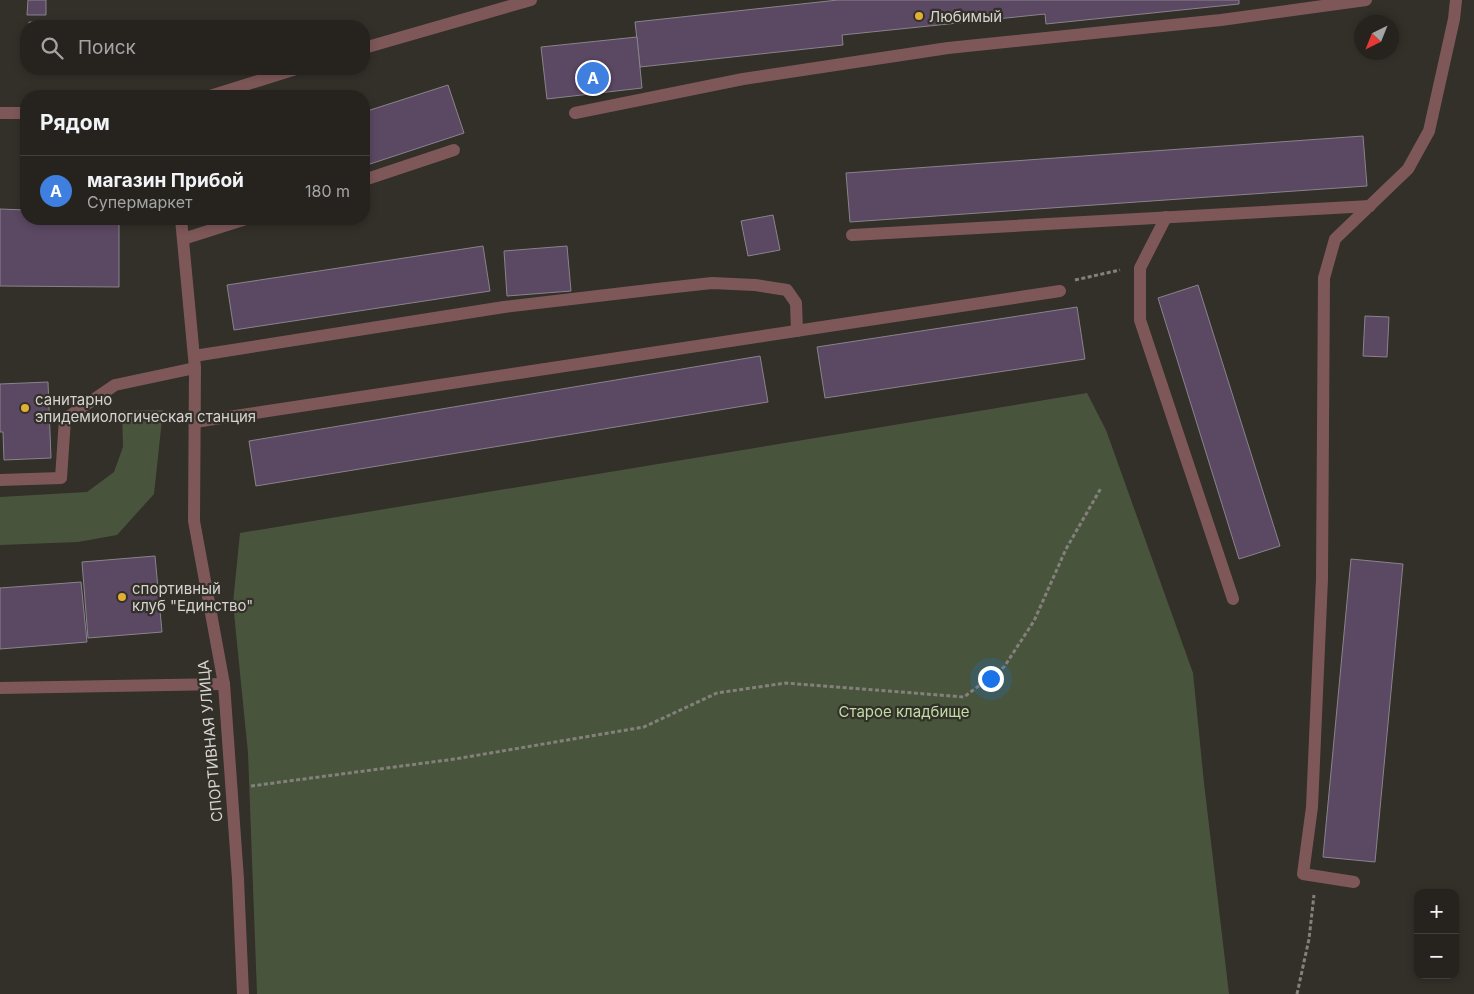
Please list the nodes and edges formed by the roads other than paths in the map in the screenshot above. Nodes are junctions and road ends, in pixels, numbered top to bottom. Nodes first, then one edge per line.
1 (531, 0) edge
2 (1366, 0) edge
3 (1456, 0) edge
4 (370, 46) edge
5 (277, 75) edge
6 (229, 90) edge
7 (20, 113) edge
8 (575, 113) dead end
9 (0, 114) edge
10 (454, 150) dead end
11 (370, 178) edge
12 (1370, 206) junction
13 (1166, 217) junction
14 (182, 225) edge
15 (228, 225) edge
16 (852, 234) dead end
17 (183, 240) junction
18 (1060, 290) dead end
19 (797, 331) junction
20 (195, 362) junction
21 (195, 422) junction
22 (0, 480) edge
23 (1233, 599) dead end
24 (224, 684) junction
25 (0, 688) edge
26 (1354, 882) dead end
27 (243, 994) edge

1 - 4 street
2 - 8 street
3 - 12 street
5 - 6 street
7 - 9 street
10 - 11 street
12 - 13 street
12 - 26 street
13 - 16 street
13 - 23 street
14 - 17 street, СПОРТИВНАЯ УЛИЦА
15 - 17 street
17 - 20 street, СПОРТИВНАЯ УЛИЦА
18 - 19 street
19 - 20 street
19 - 21 street
20 - 21 street, СПОРТИВНАЯ УЛИЦА
20 - 22 street
21 - 24 street, СПОРТИВНАЯ УЛИЦА
24 - 25 street
24 - 27 street, СПОРТИВНАЯ УЛИЦА

